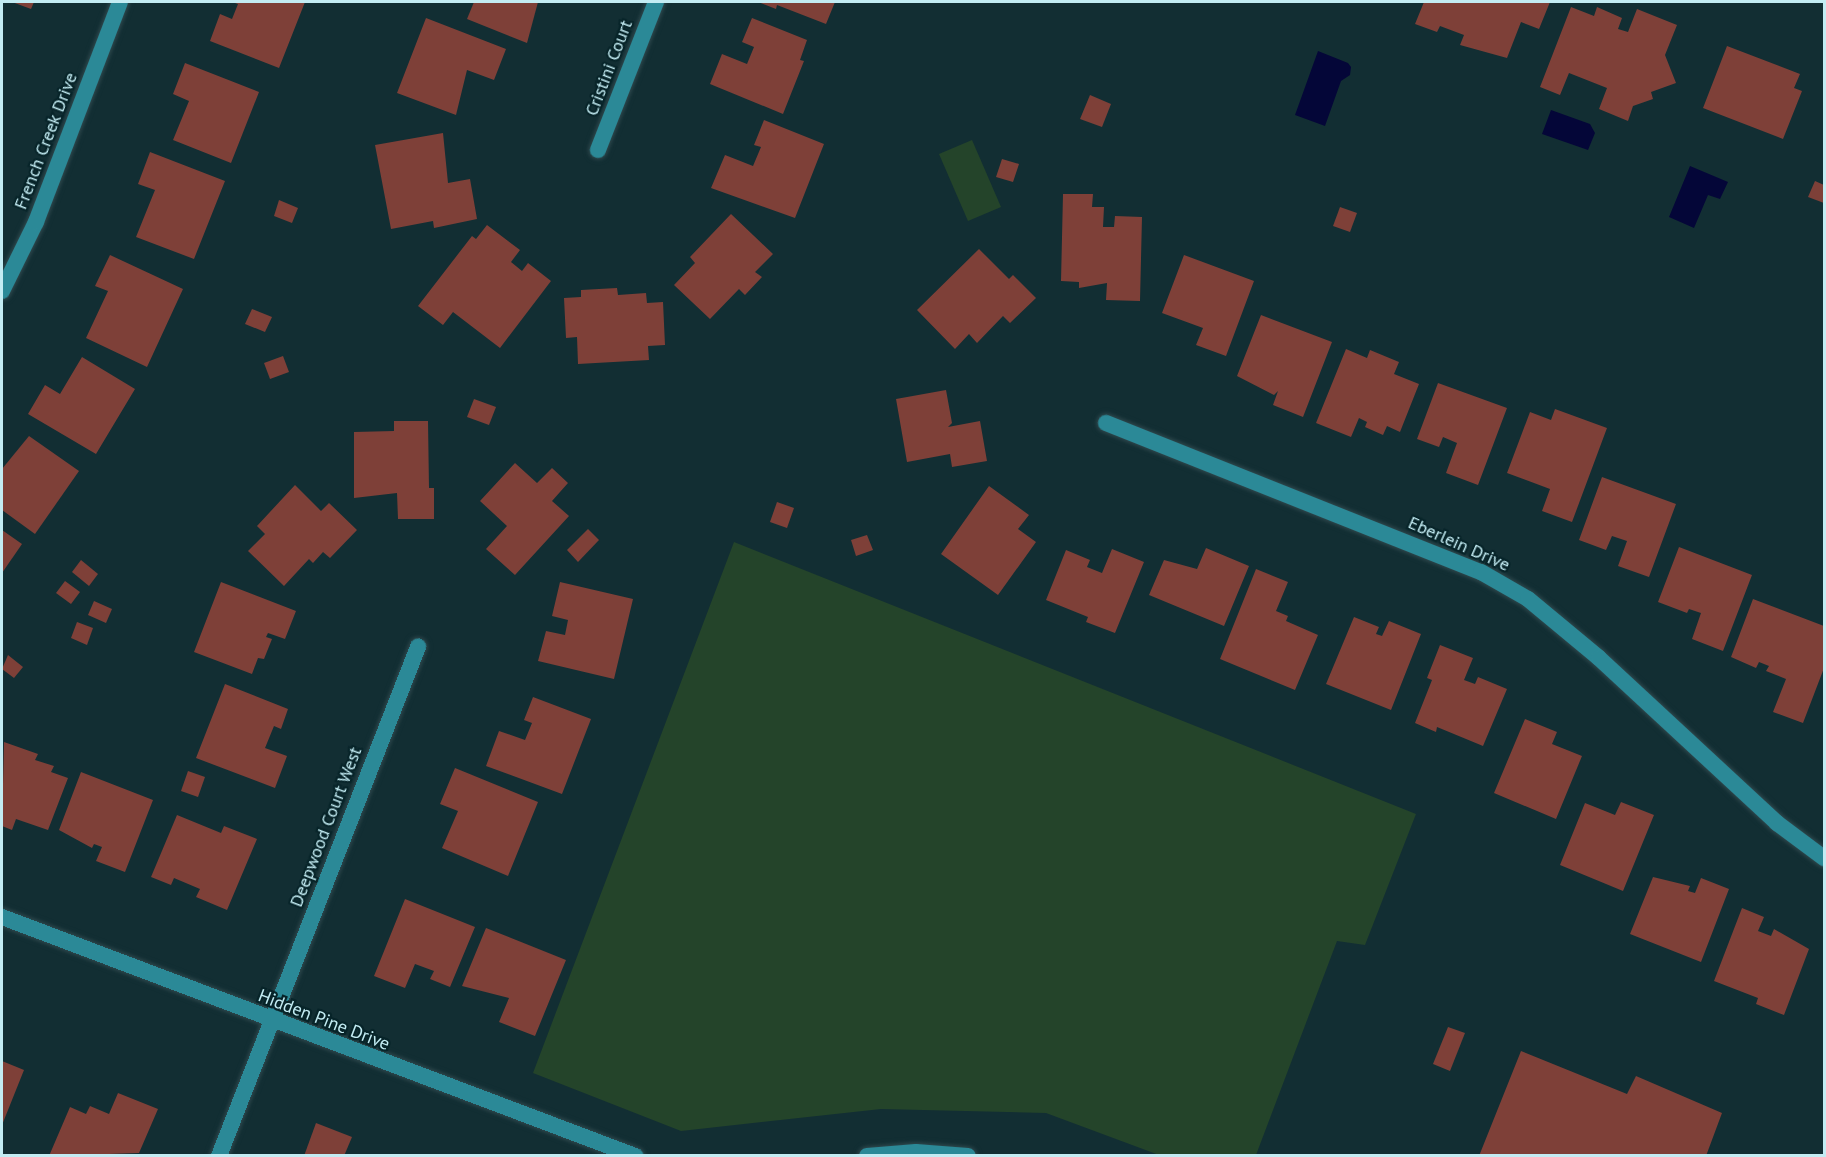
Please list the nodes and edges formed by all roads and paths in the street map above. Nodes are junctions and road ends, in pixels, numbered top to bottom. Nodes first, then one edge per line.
1 (120, 2) edge
2 (656, 2) edge
3 (598, 150) dead end
4 (2, 291) edge
5 (1106, 423) dead end
6 (418, 647) dead end
7 (1824, 858) edge
8 (2, 917) edge
9 (271, 1021) junction
10 (219, 1155) edge
11 (635, 1155) edge
12 (867, 1155) edge
13 (968, 1155) edge

1 - 4 street, French Creek Drive
2 - 3 street, Cristini Court
5 - 7 street, Eberlein Drive
6 - 9 street, Deepwood Court West
8 - 9 street, Hidden Pine Drive
9 - 10 street, Deepwood Court West
9 - 11 street, Hidden Pine Drive
12 - 13 street

